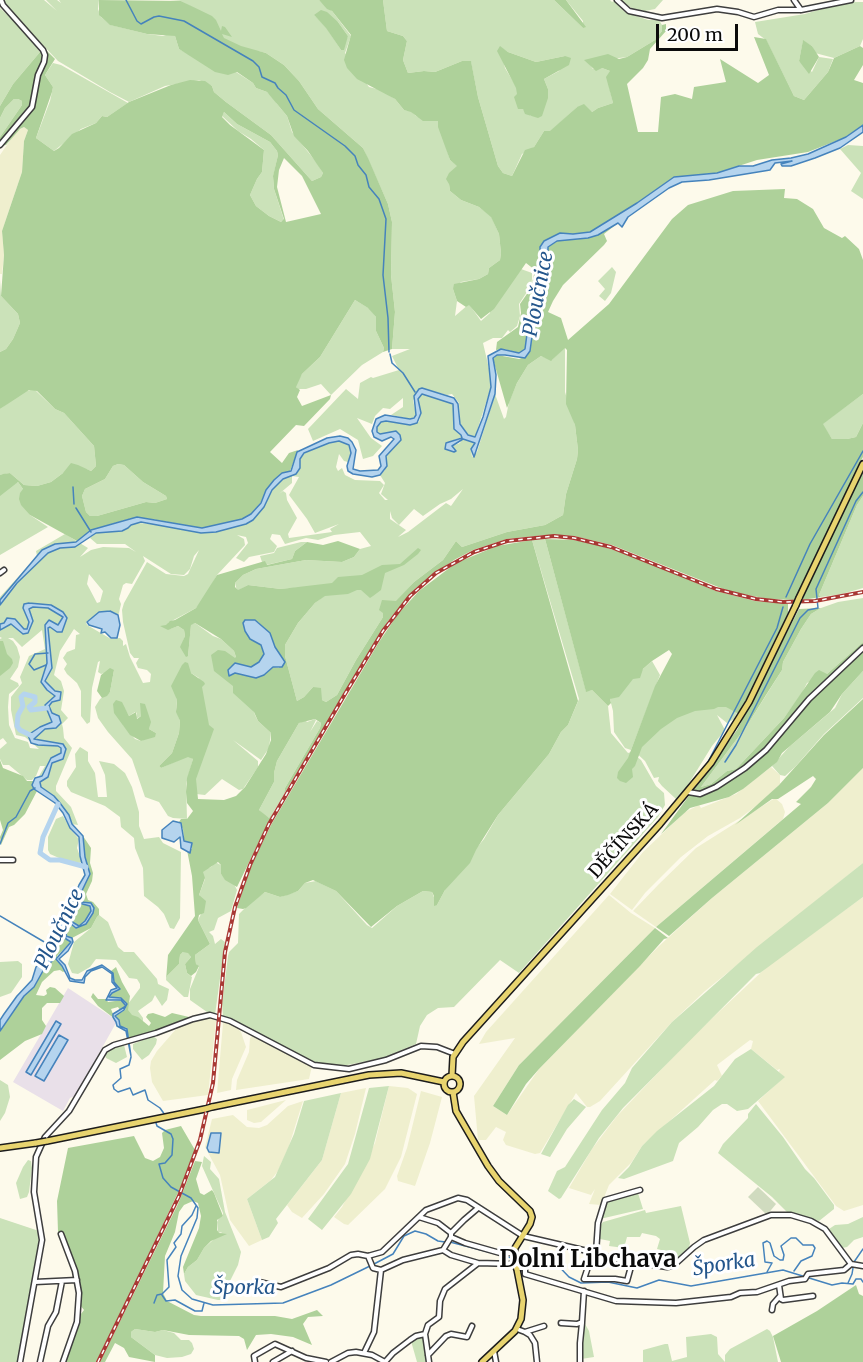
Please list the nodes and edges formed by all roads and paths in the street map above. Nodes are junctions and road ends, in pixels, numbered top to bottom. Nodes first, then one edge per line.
1 (1, 0) edge
2 (617, 0) edge
3 (794, 0) edge
4 (851, 0) edge
5 (801, 10) junction
6 (0, 145) edge
7 (863, 464) edge
8 (863, 648) edge
9 (688, 792) junction
10 (0, 860) edge
11 (14, 860) dead end
12 (455, 1054) junction
13 (452, 1076) junction
14 (444, 1082) junction
15 (453, 1092) junction
16 (0, 1148) edge
17 (640, 1190) dead end
18 (478, 1208) junction
19 (418, 1216) junction
20 (61, 1234) dead end
21 (523, 1236) junction
22 (450, 1239) junction
23 (443, 1250) junction
24 (594, 1253) junction
25 (368, 1256) junction
26 (514, 1261) junction
27 (478, 1263) junction
28 (632, 1263) junction
29 (853, 1264) junction
30 (863, 1266) edge
31 (381, 1270) junction
32 (525, 1274) junction
33 (518, 1277) junction
34 (77, 1280) junction
35 (62, 1281) junction
36 (35, 1282) junction
37 (259, 1282) dead end
38 (779, 1286) junction
39 (584, 1291) junction
40 (781, 1296) junction
41 (813, 1296) dead end
42 (772, 1310) dead end
43 (582, 1322) junction
44 (561, 1323) dead end
45 (472, 1326) dead end
46 (544, 1326) dead end
47 (517, 1329) junction
48 (525, 1332) junction
49 (423, 1334) junction
50 (292, 1351) junction
51 (494, 1351) junction
52 (364, 1353) junction
53 (428, 1355) junction
54 (20, 1362) edge
55 (40, 1362) edge
56 (63, 1362) edge
57 (255, 1362) edge
58 (273, 1362) edge
59 (326, 1362) edge
60 (331, 1362) edge
61 (385, 1362) edge
62 (429, 1362) edge
63 (482, 1362) edge
64 (496, 1362) edge
65 (537, 1362) edge
66 (580, 1362) edge

1 - 6 street
2 - 5 street
3 - 5 street
4 - 5 street
7 - 9 main road, DĚČÍNSKÁ, bridge
8 - 9 street
9 - 12 main road, DĚČÍNSKÁ
10 - 11 street
12 - 13 main road
12 - 36 street
13 - 14 main road
13 - 15 main road
14 - 15 main road
14 - 16 main road, bridge
15 - 21 main road
17 - 24 street
18 - 19 street
18 - 21 street
18 - 22 street
19 - 22 street
19 - 25 street
20 - 34 street
21 - 24 street
21 - 26 main road
22 - 23 street
22 - 26 street
23 - 27 street
23 - 31 street
24 - 28 street
24 - 28 street
25 - 31 street
25 - 37 street
26 - 27 street
26 - 32 street
26 - 33 main road
27 - 49 street
28 - 29 street
29 - 30 street
29 - 38 street
31 - 52 street
32 - 33 street
32 - 39 street
33 - 47 main road
34 - 35 street
34 - 56 street
35 - 36 street
35 - 55 street
36 - 54 street
38 - 39 street
38 - 40 street
39 - 43 street
40 - 41 street
40 - 42 street
43 - 44 street
43 - 66 street
45 - 53 street
46 - 48 street
47 - 48 street
47 - 51 main road
48 - 65 street
49 - 53 street
49 - 61 street
50 - 57 street
50 - 58 street
50 - 59 street
51 - 63 main road
51 - 64 street
52 - 60 street
52 - 61 street
53 - 62 street

